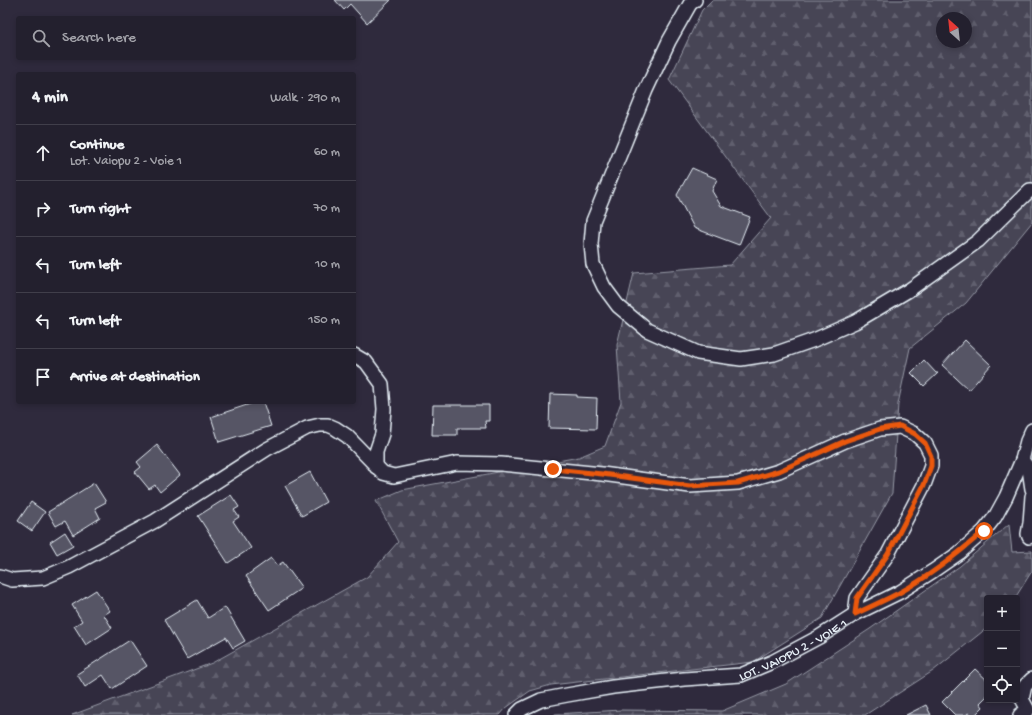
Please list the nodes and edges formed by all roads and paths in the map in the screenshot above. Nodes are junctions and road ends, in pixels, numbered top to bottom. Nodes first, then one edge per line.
1 (692, 1) edge
2 (1032, 190) edge
3 (356, 356) edge
4 (1032, 430) edge
5 (1022, 460) junction
6 (376, 467) junction
7 (1032, 489) edge
8 (1032, 496) edge
9 (1032, 534) edge
10 (0, 576) edge
11 (855, 614) junction
12 (1032, 679) edge
13 (1026, 712) edge
14 (516, 715) edge

1 - 2 street
3 - 6 street
4 - 5 street, LOT. VAIOPU 2 - VOIE 1
5 - 7 street
5 - 11 street, LOT. VAIOPU 2 - VOIE 1
6 - 10 street
6 - 11 street
8 - 9 street
11 - 14 street, LOT. VAIOPU 2 - VOIE 1
12 - 13 street

